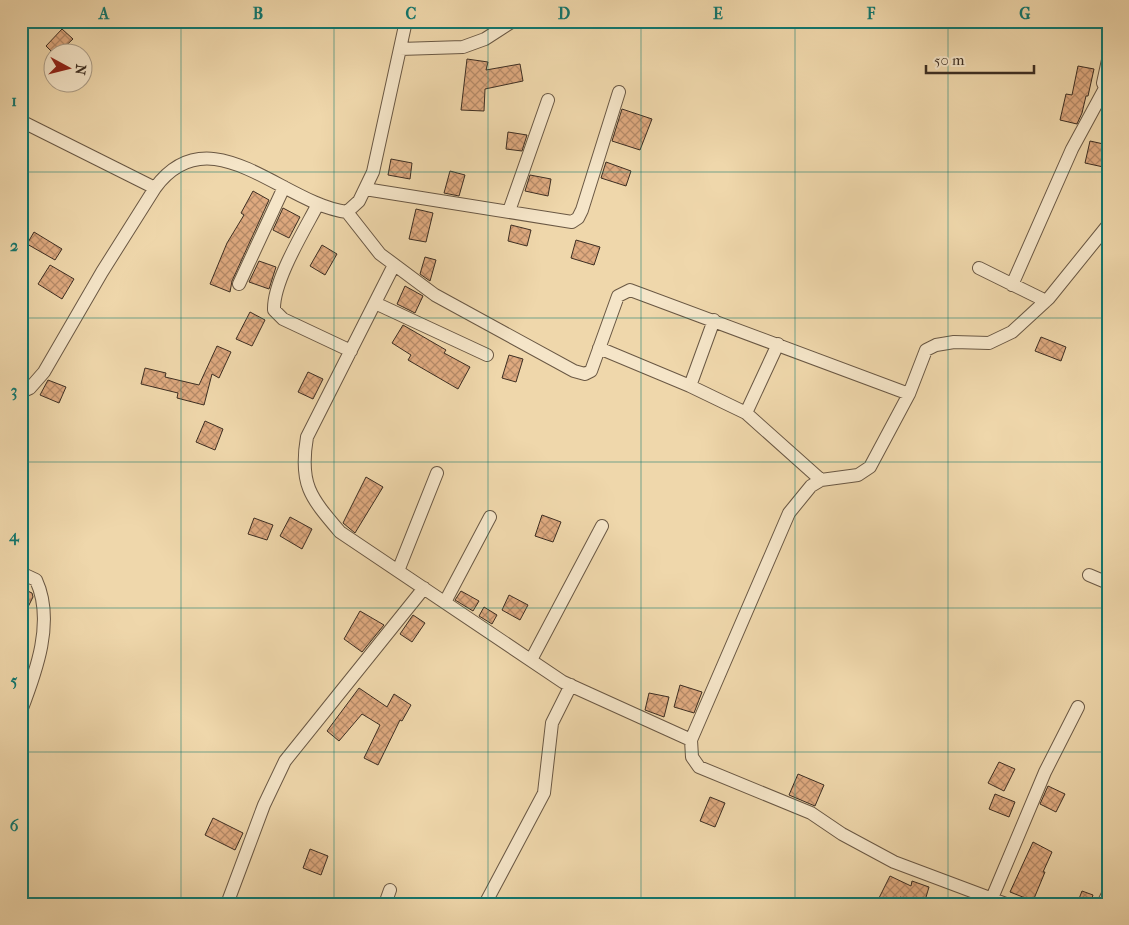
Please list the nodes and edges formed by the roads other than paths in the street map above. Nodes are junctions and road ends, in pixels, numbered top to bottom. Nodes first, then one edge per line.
1 (406, 21) edge
2 (513, 21) edge
3 (400, 49) junction
4 (1108, 60) edge
5 (619, 92) dead end
6 (1106, 92) edge
7 (548, 100) dead end
8 (21, 121) edge
9 (284, 187) junction
10 (155, 188) junction
11 (364, 189) junction
12 (318, 204) junction
13 (509, 211) junction
14 (347, 212) junction
15 (1108, 225) edge
16 (394, 265) junction
17 (979, 268) dead end
18 (239, 284) dead end
19 (1012, 285) junction
20 (1046, 301) junction
21 (375, 303) junction
22 (714, 320) junction
23 (778, 344) junction
24 (599, 348) junction
25 (351, 351) junction
26 (487, 355) dead end
27 (690, 386) junction
28 (21, 392) edge
29 (909, 394) junction
30 (746, 413) junction
31 (437, 474) dead end
32 (821, 480) junction
33 (490, 517) dead end
34 (602, 526) dead end
35 (398, 571) junction
36 (21, 573) edge
37 (1089, 576) dead end
38 (1108, 583) edge
39 (424, 588) junction
40 (444, 602) junction
41 (531, 660) junction
42 (571, 685) junction
43 (1078, 707) dead end
44 (21, 711) edge
45 (691, 740) junction
46 (390, 890) dead end
47 (1108, 894) edge
48 (992, 898) junction
49 (227, 904) edge
50 (385, 904) edge
51 (485, 904) edge
52 (1006, 904) edge
53 (1104, 904) edge

1 - 3 street
2 - 3 street
3 - 11 street
4 - 6 street
5 - 13 street
6 - 19 street
7 - 13 street
8 - 10 street
9 - 10 street
9 - 12 street
9 - 18 street
10 - 28 street
11 - 13 street
11 - 14 street
12 - 14 street
12 - 25 street
14 - 16 street
15 - 20 street
16 - 21 street
16 - 24 street
17 - 19 street
19 - 20 street
20 - 29 street
21 - 25 street
21 - 26 street
22 - 23 street
22 - 24 street
22 - 27 street
23 - 29 street
23 - 30 street
24 - 27 street
25 - 35 street
27 - 30 street
29 - 32 street
30 - 32 street
31 - 35 street
32 - 45 street
33 - 40 street
34 - 41 street
35 - 39 street
36 - 44 street
37 - 38 street
39 - 40 street
39 - 49 street
40 - 41 street
41 - 42 street
42 - 45 street
42 - 51 street
43 - 48 street
45 - 48 street
46 - 50 street
47 - 53 street
48 - 52 street

